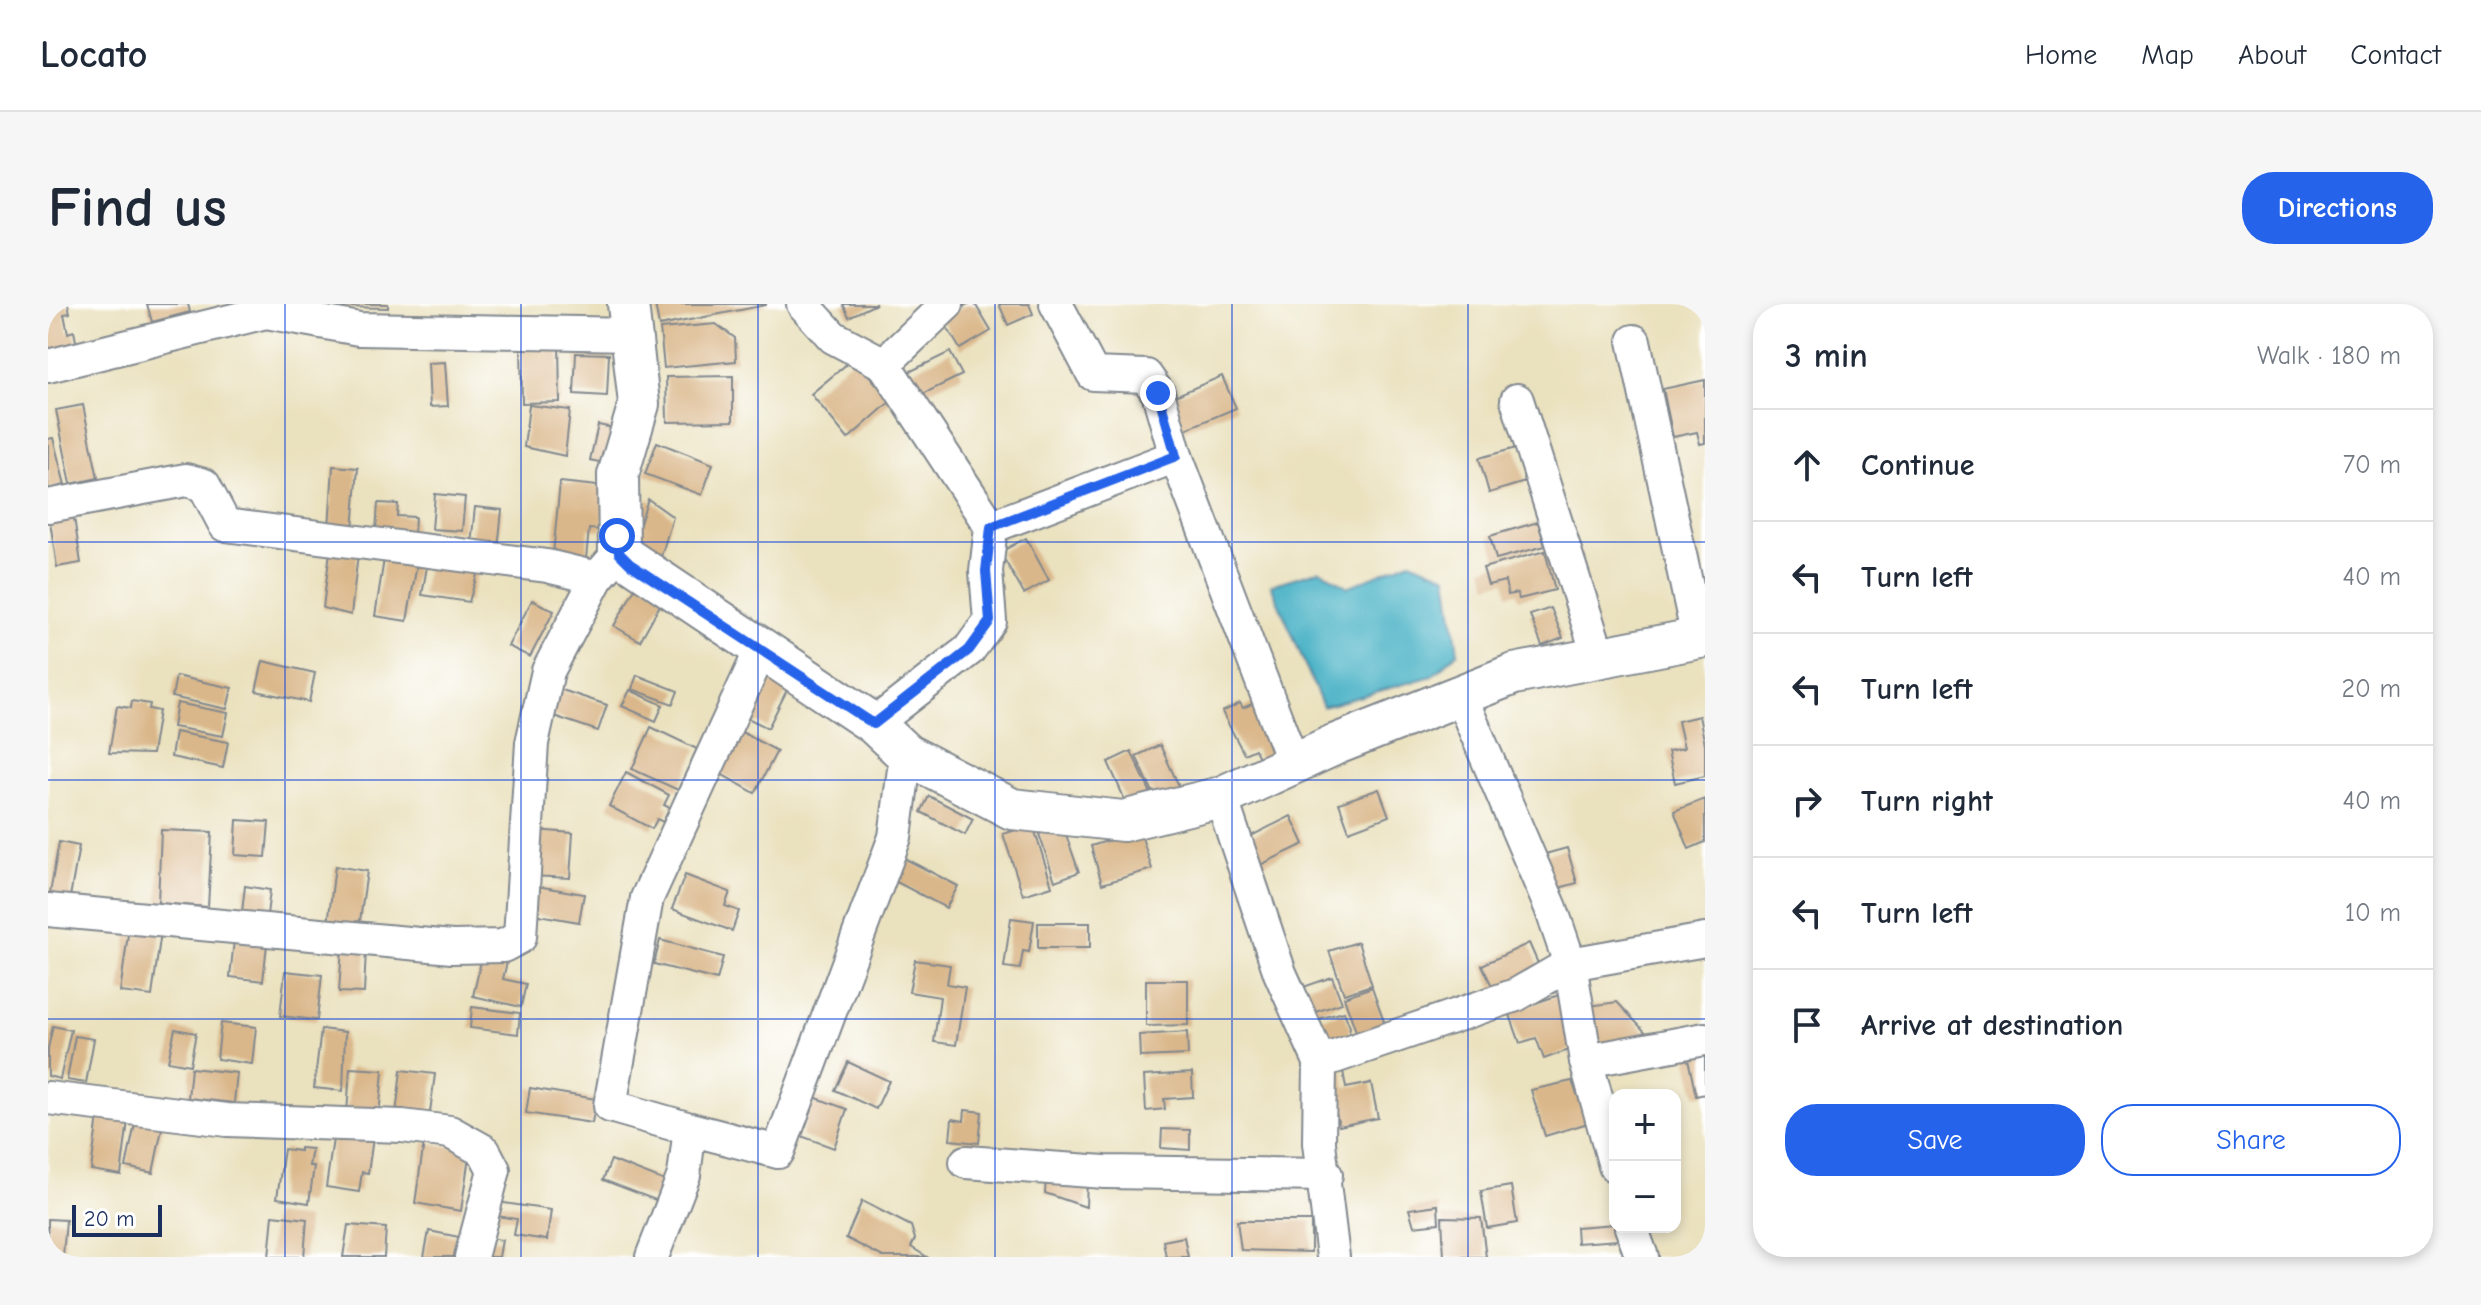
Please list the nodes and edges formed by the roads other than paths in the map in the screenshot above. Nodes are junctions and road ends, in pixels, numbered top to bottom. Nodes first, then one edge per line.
1 (803, 304) edge
2 (947, 304) edge
3 (1056, 304) edge
4 (264, 308) edge
5 (630, 319) edge
6 (1634, 341) dead end
7 (884, 364) junction
8 (48, 366) edge
9 (1517, 400) dead end
10 (1176, 456) junction
11 (48, 506) edge
12 (991, 527) junction
13 (608, 566) junction
14 (1701, 638) edge
15 (761, 650) junction
16 (1599, 658) junction
17 (1460, 695) junction
18 (874, 724) junction
19 (906, 754) junction
20 (1293, 763) junction
21 (1221, 797) junction
22 (48, 910) edge
23 (1705, 940) edge
24 (1570, 964) junction
25 (1705, 1039) edge
26 (1586, 1061) junction
27 (1320, 1062) junction
28 (48, 1098) edge
29 (690, 1129) junction
30 (1614, 1161) edge
31 (966, 1162) dead end
32 (1326, 1175) junction
33 (1633, 1233) edge
34 (471, 1257) edge
35 (652, 1257) edge
36 (1333, 1257) edge
37 (1642, 1257) edge

1 - 7 street
2 - 7 street
3 - 10 street
4 - 5 street
4 - 8 street
5 - 13 street
6 - 14 street
7 - 12 street
9 - 16 street
10 - 12 street
10 - 20 street
11 - 13 street
12 - 18 street
13 - 15 street
13 - 22 street
14 - 16 street
15 - 18 street
15 - 29 street
16 - 17 street
17 - 20 street
17 - 24 street
18 - 19 street
19 - 21 street
19 - 29 street
20 - 21 street
21 - 27 street
23 - 24 street
24 - 26 street
24 - 27 street
25 - 26 street
26 - 30 street
27 - 32 street
28 - 34 street
29 - 35 street
31 - 32 street
32 - 36 street
33 - 37 street

